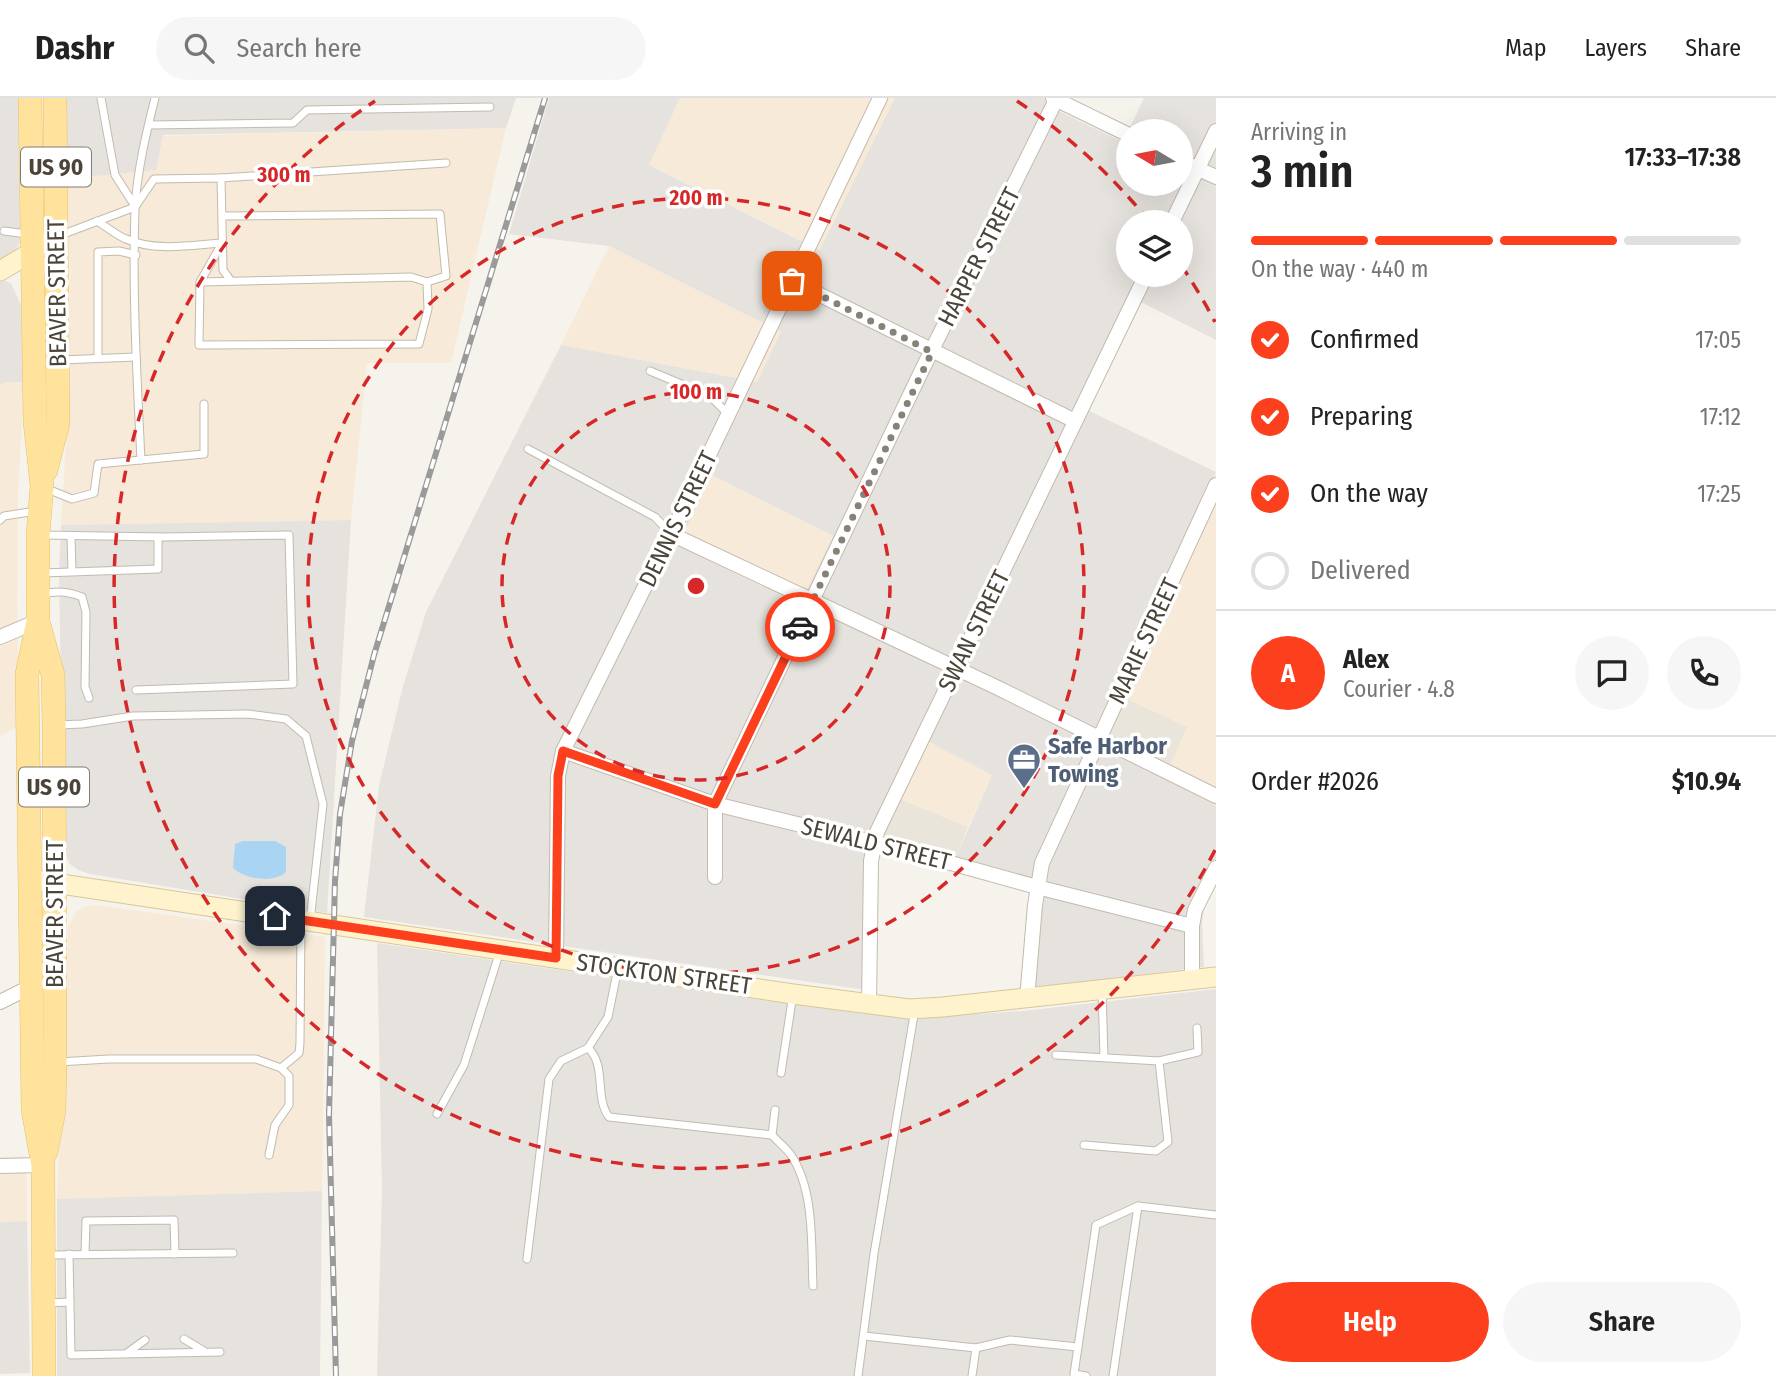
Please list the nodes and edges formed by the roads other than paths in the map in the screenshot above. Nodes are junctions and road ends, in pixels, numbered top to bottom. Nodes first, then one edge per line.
1 (30, 98) edge
2 (55, 98) edge
3 (101, 98) edge
4 (155, 98) edge
5 (879, 98) edge
6 (1055, 99) edge
7 (490, 107) dead end
8 (149, 125) junction
9 (1116, 129) edge
10 (1216, 131) edge
11 (446, 163) dead end
12 (1194, 167) edge
13 (1198, 169) junction
14 (1216, 177) edge
15 (221, 178) junction
16 (135, 207) junction
17 (1178, 210) edge
18 (223, 216) junction
19 (97, 221) junction
20 (1, 230) edge
21 (57, 237) junction
22 (33, 242) junction
23 (135, 243) junction
24 (222, 243) junction
25 (136, 255) junction
26 (0, 269) edge
27 (231, 281) junction
28 (792, 281) junction
29 (200, 282) junction
30 (427, 282) junction
31 (1140, 287) edge
32 (932, 352) junction
33 (136, 357) junction
34 (98, 358) junction
35 (58, 360) junction
36 (650, 371) dead end
37 (204, 404) dead end
38 (729, 414) junction
39 (1075, 421) junction
40 (528, 449) dead end
41 (141, 460) junction
42 (1216, 485) edge
43 (42, 486) junction
44 (40, 510) junction
45 (0, 520) edge
46 (671, 534) junction
47 (38, 535) junction
48 (71, 536) junction
49 (158, 537) junction
50 (72, 571) junction
51 (38, 584) junction
52 (813, 600) junction
53 (38, 621) junction
54 (0, 637) edge
55 (957, 668) junction
56 (136, 690) dead end
57 (89, 698) dead end
58 (54, 725) junction
59 (1099, 738) junction
60 (563, 751) junction
61 (1216, 796) edge
62 (715, 804) junction
63 (874, 842) junction
64 (1216, 868) edge
65 (715, 877) dead end
66 (30, 879) junction
67 (56, 883) junction
68 (1037, 887) junction
69 (305, 920) junction
70 (1192, 926) junction
71 (500, 950) junction
72 (556, 958) junction
73 (619, 968) junction
74 (56, 974) junction
75 (1216, 977) edge
76 (1192, 979) junction
77 (31, 987) junction
78 (1102, 990) junction
79 (793, 993) junction
80 (1027, 999) junction
81 (0, 1002) edge
82 (869, 1005) junction
83 (915, 1008) junction
84 (1197, 1028) dead end
85 (588, 1048) junction
86 (1056, 1055) dead end
87 (1104, 1058) junction
88 (1159, 1061) junction
89 (44, 1062) junction
90 (281, 1068) junction
91 (781, 1073) dead end
92 (775, 1110) dead end
93 (437, 1114) dead end
94 (772, 1135) junction
95 (1084, 1145) dead end
96 (269, 1155) dead end
97 (43, 1165) junction
98 (0, 1166) edge
99 (1138, 1206) junction
100 (1216, 1215) edge
101 (233, 1253) dead end
102 (69, 1254) junction
103 (85, 1254) junction
104 (175, 1254) junction
105 (44, 1255) junction
106 (527, 1259) dead end
107 (813, 1286) dead end
108 (70, 1302) junction
109 (45, 1303) junction
110 (863, 1336) junction
111 (184, 1339) dead end
112 (145, 1340) dead end
113 (1078, 1347) junction
114 (976, 1348) junction
115 (206, 1352) junction
116 (220, 1352) dead end
117 (126, 1354) junction
118 (44, 1376) edge
119 (858, 1376) edge
120 (972, 1376) edge
121 (1086, 1376) edge
122 (1113, 1376) edge

1 - 22 main road, BEAVER STREET / US 90
2 - 21 main road, BEAVER STREET / US 90
3 - 16 lane
4 - 8 lane
5 - 28 street, DENNIS STREET
6 - 9 street
6 - 32 street, HARPER STREET
7 - 8 lane
8 - 16 lane
10 - 13 street
11 - 15 lane
12 - 13 street
13 - 14 street
13 - 17 street
15 - 16 lane
15 - 18 lane
16 - 19 lane
16 - 23 lane
18 - 24 lane
18 - 30 lane
19 - 21 lane
19 - 23 lane
20 - 22 lane
21 - 22 main road
21 - 35 main road, BEAVER STREET / US 90
22 - 26 main road
22 - 43 main road, BEAVER STREET / US 90
23 - 24 lane
23 - 25 lane
24 - 27 lane
24 - 29 lane
25 - 33 lane
25 - 34 lane
27 - 29 lane
27 - 30 lane
28 - 32 street
28 - 38 street, DENNIS STREET
29 - 30 lane
31 - 39 street, SWAN STREET
32 - 39 street
32 - 52 street, HARPER STREET
33 - 34 lane
33 - 41 lane
34 - 35 lane
35 - 43 main road, BEAVER STREET / US 90
36 - 38 lane
37 - 41 lane
38 - 46 street, DENNIS STREET
39 - 55 street, SWAN STREET
40 - 46 lane
41 - 43 lane
42 - 59 street, MARIE STREET
43 - 44 main road, BEAVER STREET / US 90
44 - 45 lane
44 - 47 main road, BEAVER STREET / US 90
46 - 52 street
46 - 60 street, DENNIS STREET
47 - 48 lane
47 - 51 main road, BEAVER STREET / US 90
48 - 49 lane
48 - 50 lane
49 - 50 lane
49 - 56 lane
50 - 51 lane
51 - 53 main road, BEAVER STREET / US 90
51 - 57 lane
52 - 55 street
52 - 62 street, HARPER STREET
53 - 54 street
53 - 58 main road, BEAVER STREET / US 90
53 - 66 main road, BEAVER STREET / US 90
55 - 59 street
55 - 63 street, SWAN STREET
58 - 67 main road, BEAVER STREET / US 90
58 - 69 lane
59 - 61 street
59 - 68 street, MARIE STREET
60 - 62 street, SEWALD STREET
60 - 72 street, DENNIS STREET
62 - 63 street, SEWALD STREET
62 - 65 street, HARPER STREET
63 - 68 street, SEWALD STREET
63 - 82 street, SWAN STREET
64 - 70 street
66 - 67 main road, STOCKTON STREET
66 - 77 main road, BEAVER STREET / US 90
67 - 69 main road, STOCKTON STREET
67 - 74 main road, BEAVER STREET / US 90
68 - 70 street, SEWALD STREET
68 - 80 street, MARIE STREET
69 - 71 main road, STOCKTON STREET
69 - 90 lane
70 - 76 street
71 - 72 main road, STOCKTON STREET
71 - 93 lane
72 - 73 main road, STOCKTON STREET
73 - 79 main road, STOCKTON STREET
73 - 85 lane
74 - 77 street
74 - 89 main road, BEAVER STREET / US 90
75 - 76 main road, STOCKTON STREET
76 - 78 main road, STOCKTON STREET
77 - 81 street
77 - 89 main road, BEAVER STREET / US 90
78 - 80 main road, STOCKTON STREET
78 - 87 lane
79 - 82 main road, STOCKTON STREET
79 - 91 lane
80 - 83 main road, STOCKTON STREET
82 - 83 main road, STOCKTON STREET
83 - 110 lane
84 - 88 lane
85 - 94 lane
85 - 106 lane
86 - 87 lane
87 - 88 lane
88 - 95 lane
89 - 90 lane
89 - 97 main road, BEAVER STREET / US 90
90 - 96 lane
92 - 94 lane
94 - 107 lane
97 - 98 street
97 - 105 main road, BEAVER STREET / US 90
99 - 100 lane
99 - 113 lane
99 - 122 lane
101 - 104 lane
102 - 103 lane
102 - 105 lane
102 - 108 lane
103 - 104 lane
103 - 104 lane
105 - 109 main road, BEAVER STREET / US 90
108 - 109 lane
108 - 117 lane
109 - 118 main road, BEAVER STREET / US 90
110 - 114 lane
110 - 119 lane
111 - 115 lane
112 - 117 lane
113 - 114 lane
113 - 121 lane
114 - 120 lane
115 - 116 lane
115 - 117 lane

